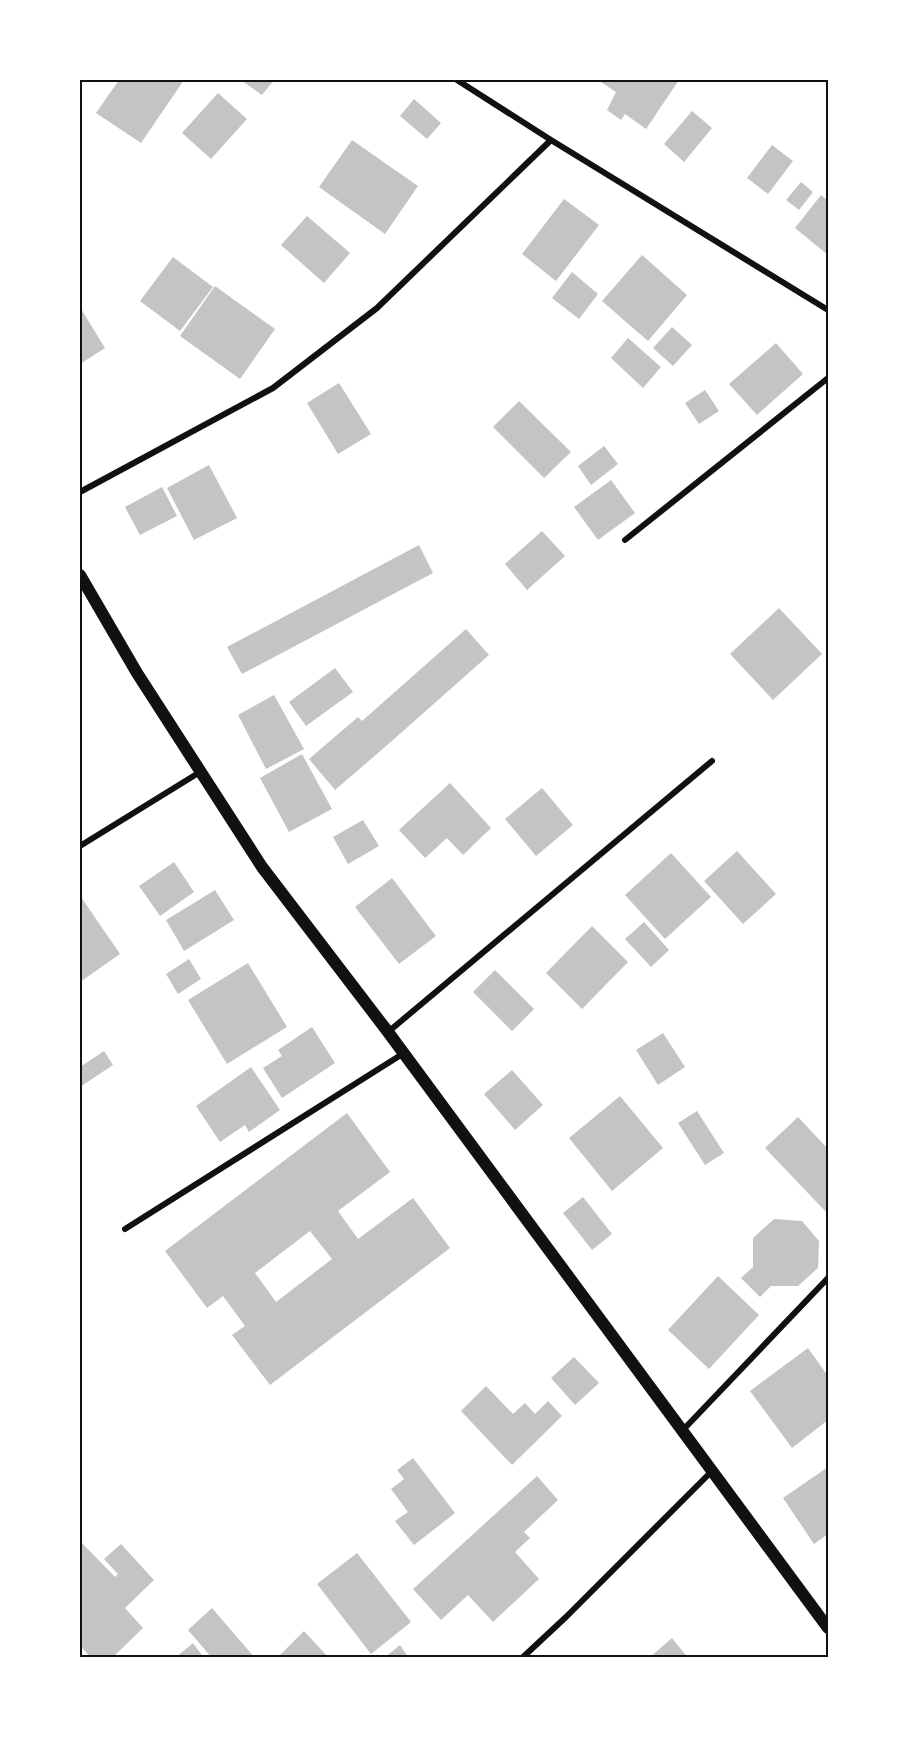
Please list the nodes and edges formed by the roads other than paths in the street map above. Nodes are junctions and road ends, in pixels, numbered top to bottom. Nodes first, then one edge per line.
1 (457, 80) edge
2 (551, 140) junction
3 (828, 310) edge
4 (828, 378) edge
5 (80, 492) edge
6 (625, 540) dead end
7 (80, 575) edge
8 (712, 761) dead end
9 (200, 772) junction
10 (80, 846) edge
11 (388, 1032) junction
12 (404, 1053) junction
13 (125, 1228) dead end
14 (828, 1278) edge
15 (683, 1430) junction
16 (713, 1470) junction
17 (828, 1628) edge
18 (522, 1658) edge

1 - 2 street
2 - 3 street
2 - 5 street
4 - 6 street
7 - 9 main road
8 - 11 street
9 - 10 street
9 - 11 main road
11 - 12 main road
12 - 13 street
12 - 15 main road
14 - 15 street
15 - 16 main road
16 - 17 main road
16 - 18 street

